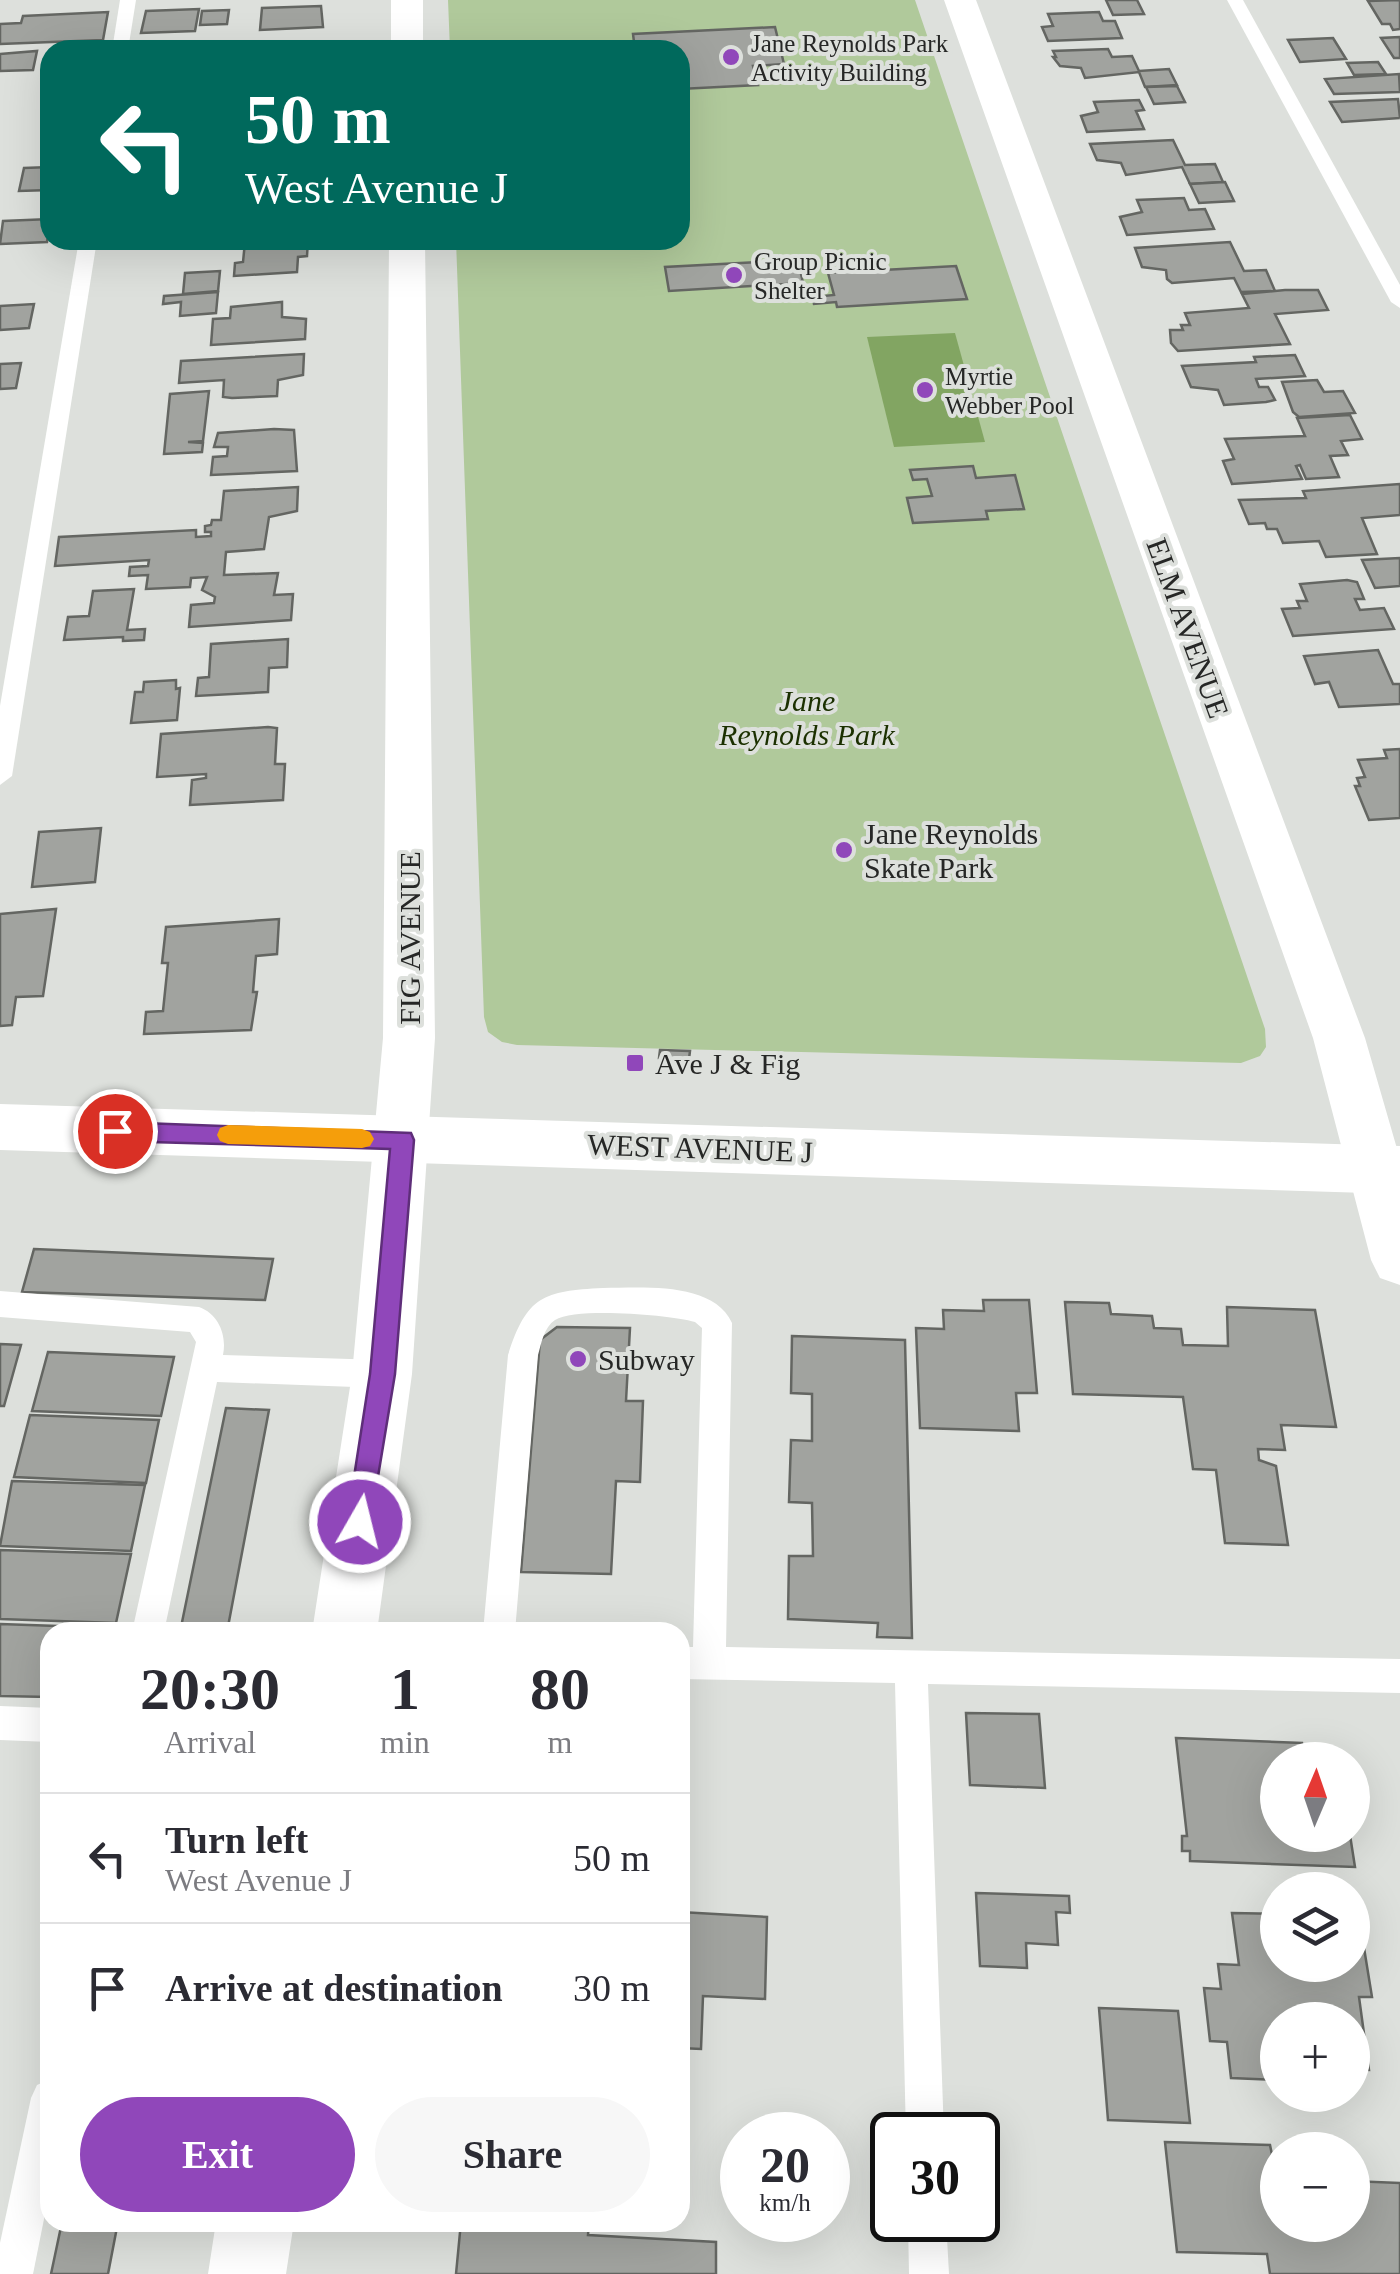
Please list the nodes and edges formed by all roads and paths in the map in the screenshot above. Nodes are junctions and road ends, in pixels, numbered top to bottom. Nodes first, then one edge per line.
1 (128, 0) edge
2 (407, 0) edge
3 (960, 0) edge
4 (1234, 0) edge
5 (122, 40) edge
6 (407, 40) edge
7 (86, 250) edge
8 (408, 250) edge
9 (1400, 302) edge
10 (0, 776) edge
11 (0, 1128) edge
12 (402, 1140) junction
13 (1388, 1170) edge
14 (1400, 1260) edge
15 (0, 1304) edge
16 (206, 1368) junction
17 (382, 1374) junction
18 (150, 1622) edge
19 (345, 1622) edge
20 (500, 1622) edge
21 (694, 1663) edge
22 (911, 1668) junction
23 (1400, 1676) edge
24 (0, 1723) edge
25 (40, 1725) edge
26 (923, 2112) edge
27 (40, 2146) edge
28 (253, 2232) edge
29 (928, 2242) edge
30 (13, 2274) edge
31 (247, 2274) edge
32 (929, 2274) edge

1 - 5 lane
2 - 6 street
3 - 13 street, ELM AVENUE
4 - 9 lane
7 - 10 lane
8 - 12 street, FIG AVENUE
11 - 12 street, WEST AVENUE J
12 - 13 street, WEST AVENUE J
12 - 17 street, FIG AVENUE
13 - 14 street, ELM AVENUE
15 - 16 lane
16 - 17 lane
16 - 18 lane
17 - 19 street, FIG AVENUE
20 - 21 lane
21 - 22 lane
22 - 23 lane
22 - 26 lane
24 - 25 lane
27 - 30 lane
28 - 31 street
29 - 32 lane

